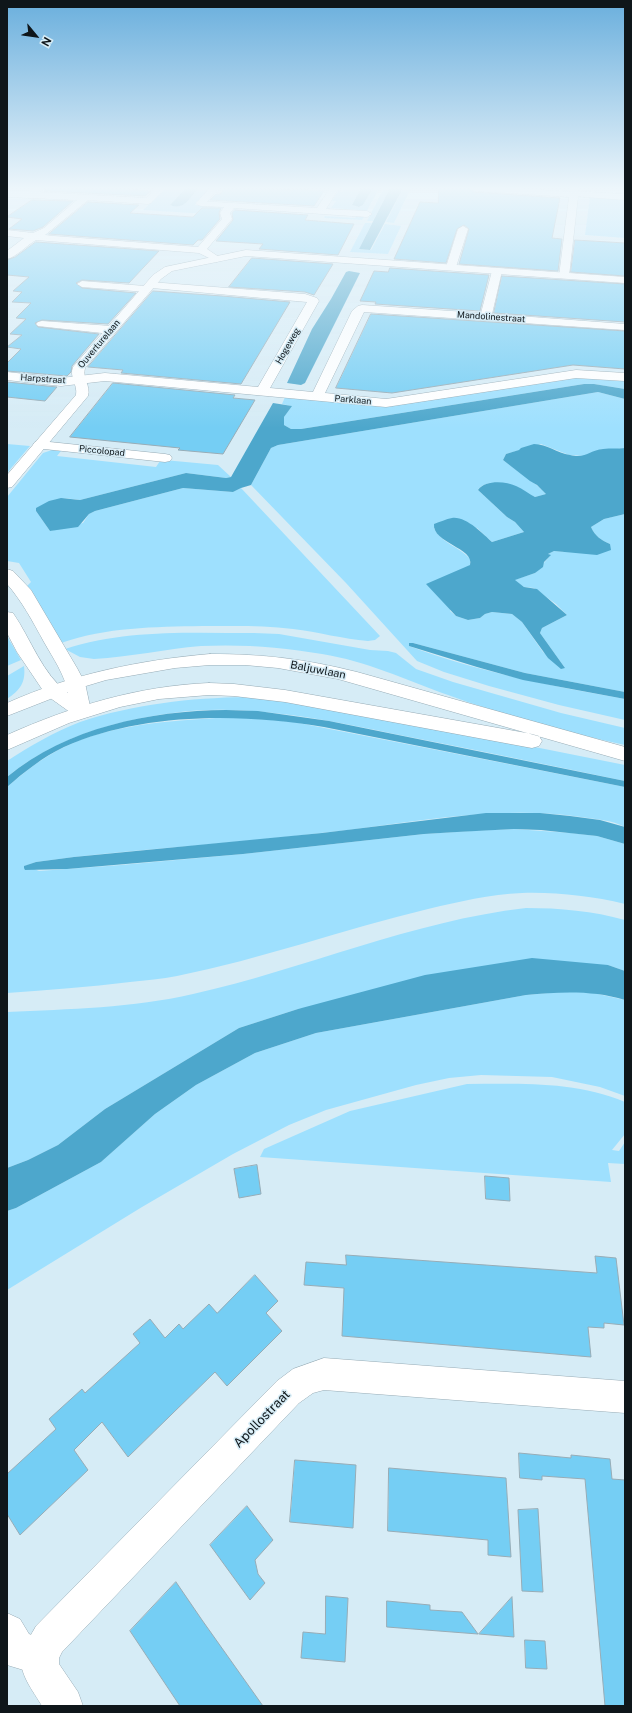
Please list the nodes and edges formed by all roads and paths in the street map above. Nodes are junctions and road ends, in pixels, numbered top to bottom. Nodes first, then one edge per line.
1 (174, 268) edge
2 (462, 268) edge
3 (565, 268) edge
4 (497, 271) junction
5 (564, 276) junction
6 (625, 280) edge
7 (82, 284) dead end
8 (148, 287) junction
9 (486, 317) junction
10 (42, 324) dead end
11 (625, 327) edge
12 (111, 330) junction
13 (7, 376) edge
14 (625, 377) edge
15 (80, 380) junction
16 (262, 392) junction
17 (316, 397) junction
18 (40, 445) junction
19 (164, 458) dead end
20 (7, 484) edge
21 (7, 574) edge
22 (7, 617) edge
23 (76, 683) junction
24 (53, 691) junction
25 (7, 710) edge
26 (81, 711) junction
27 (7, 743) edge
28 (625, 754) edge
29 (625, 1397) edge
30 (7, 1632) edge
31 (40, 1656) junction
32 (64, 1706) edge

1 - 8 street, Ouverturelaan
2 - 4 street, Ouverturelaan
3 - 5 street
4 - 5 street, Ouverturelaan
4 - 9 street
5 - 6 street, Ouverturelaan
7 - 8 street
8 - 12 street, Ouverturelaan
8 - 16 street, Hogeweg
9 - 11 street, Mandolinestraat
9 - 17 street, Mandolinestraat
10 - 12 street
12 - 15 street, Ouverturelaan
13 - 15 street, Harpstraat
14 - 17 street, Parklaan
15 - 16 street, Parklaan
15 - 18 street, Ouverturelaan
16 - 17 street, Parklaan
18 - 19 street, Piccolopad
18 - 20 street, Ouverturelaan
21 - 23 street
22 - 24 street
23 - 24 street, Baljuwlaan
23 - 26 street
23 - 28 street, Baljuwlaan
24 - 25 street, Baljuwlaan
24 - 26 street
26 - 27 street, Baljuwlaan
26 - 28 street, Baljuwlaan
29 - 31 street, Apollostraat
30 - 31 street
31 - 32 street

